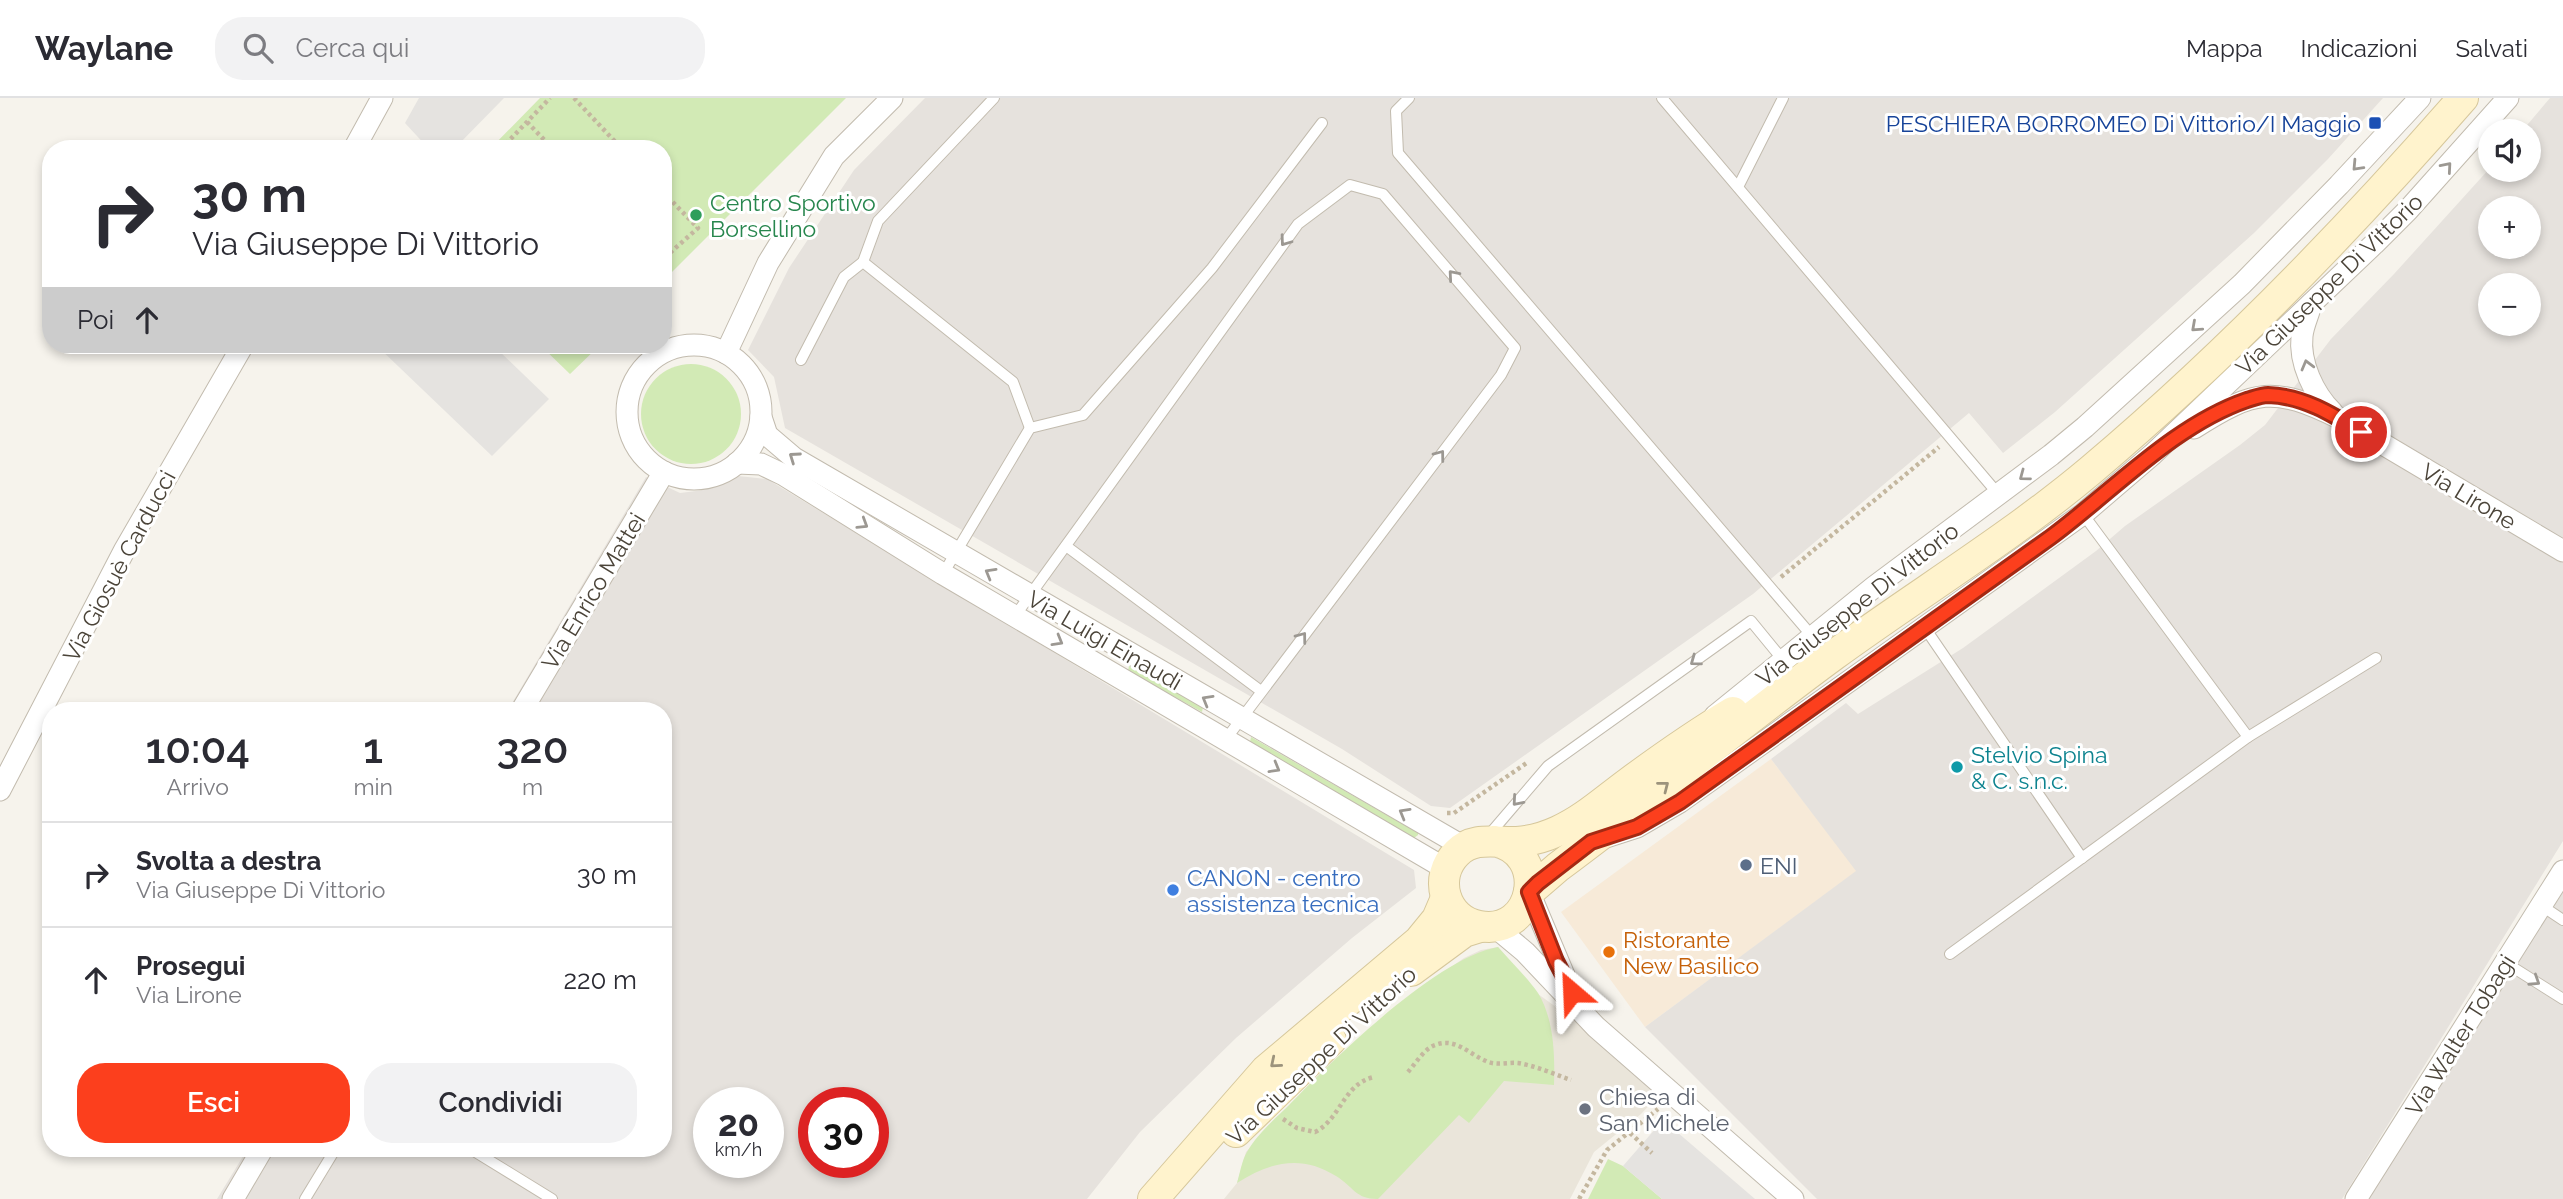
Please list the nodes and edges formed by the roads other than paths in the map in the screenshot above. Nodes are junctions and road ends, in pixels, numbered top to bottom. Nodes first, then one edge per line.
1 (382, 98) edge
2 (892, 98) edge
3 (994, 98) edge
4 (1409, 98) edge
5 (1662, 98) edge
6 (1783, 98) edge
7 (2420, 98) edge
8 (2463, 98) edge
9 (2508, 98) edge
10 (1322, 123) dead end
11 (359, 140) edge
12 (1738, 187) junction
13 (863, 262) junction
14 (2311, 304) junction
15 (672, 349) edge
16 (726, 353) junction
17 (238, 354) edge
18 (660, 354) edge
19 (801, 360) dead end
20 (761, 417) junction
21 (2339, 418) junction
22 (1030, 428) junction
23 (2153, 454) junction
24 (737, 463) junction
25 (664, 472) junction
26 (1998, 495) junction
27 (2083, 514) junction
28 (1066, 546) junction
29 (2563, 551) edge
30 (956, 553) junction
31 (943, 574) junction
32 (1030, 596) junction
33 (1015, 616) junction
34 (1926, 628) junction
35 (1823, 646) junction
36 (2376, 659) dead end
37 (1783, 660) junction
38 (1261, 691) junction
39 (46, 702) edge
40 (527, 702) edge
41 (42, 709) edge
42 (1240, 719) junction
43 (1691, 737) junction
44 (2248, 737) junction
45 (1226, 739) junction
46 (0, 790) edge
47 (1591, 842) junction
48 (1472, 850) junction
49 (2082, 858) junction
50 (2563, 871) edge
51 (1529, 892) junction
52 (1446, 898) junction
53 (2542, 906) junction
54 (2563, 920) edge
55 (1487, 926) junction
56 (1950, 954) dead end
57 (2506, 963) junction
58 (2563, 999) edge
59 (1582, 1014) junction
60 (258, 1157) edge
61 (331, 1157) edge
62 (484, 1157) edge
63 (233, 1199) edge
64 (305, 1199) edge
65 (552, 1199) edge
66 (1153, 1199) edge
67 (1174, 1199) edge
68 (1793, 1199) edge
69 (2356, 1199) edge

1 - 11 street
2 - 16 street
3 - 13 lane
4 - 35 lane
5 - 12 lane
6 - 12 lane
7 -> 26 street, Via Giuseppe Di Vittorio
8 - 35 main road, Via Giuseppe Di Vittorio
14 -> 9 street, Via Giuseppe Di Vittorio
10 - 22 lane
12 - 26 lane
13 - 19 lane
13 - 22 lane
21 -> 14 street, Via Lirone
14 - 23 street, Via Giuseppe Di Vittorio
15 - 16 street
16 - 20 street
17 - 39 street, Via Giosuè Carducci
18 - 25 street
20 - 24 street
30 -> 20 street, Via Luigi Einaudi
21 - 23 street, Via Lirone
21 - 29 street, Via Lirone
22 - 30 lane
23 - 27 street, Via Giuseppe Di Vittorio
24 - 25 street
24 -> 31 street, Via Luigi Einaudi
25 - 40 street, Via Enrico Mattei
26 - 35 street, Via Giuseppe Di Vittorio
27 - 34 street, Via Giuseppe Di Vittorio
27 - 44 lane
28 - 32 lane
28 - 38 lane
38 -> 28 lane
30 - 31 lane
32 -> 30 street, Via Luigi Einaudi
31 - 33 street, Via Luigi Einaudi
32 - 33 lane
42 -> 32 street, Via Luigi Einaudi
33 -> 45 street, Via Luigi Einaudi
34 - 47 street, Via Giuseppe Di Vittorio
34 - 49 lane
35 - 37 street, Via Giuseppe Di Vittorio
35 - 43 main road, Via Giuseppe Di Vittorio
47 -> 35 main road, Via Giuseppe Di Vittorio
36 - 44 lane
37 - 43 street, Via Giuseppe Di Vittorio
37 -> 48 lane
38 - 42 lane
41 - 46 street, Via Giosuè Carducci
42 - 45 lane
48 -> 42 street, Via Luigi Einaudi
43 - 48 main road, Via Giuseppe Di Vittorio
44 - 49 lane
45 -> 48 street, Via Luigi Einaudi
47 - 51 main road, Via Giuseppe Di Vittorio
48 - 51 main road
48 - 52 main road, Via Giuseppe Di Vittorio
49 - 56 lane
50 - 53 street, Via Walter Tobagi
51 - 55 main road, Via Giuseppe Di Vittorio
51 - 59 street
52 - 55 main road
52 -> 66 main road, Via Giuseppe Di Vittorio
53 - 54 lane
53 - 57 street, Via Walter Tobagi
55 - 59 street
55 - 67 main road, Via Giuseppe Di Vittorio
57 -> 58 lane
57 - 69 street, Via Walter Tobagi
59 - 68 street
60 - 63 street
61 - 64 lane
62 - 65 lane

